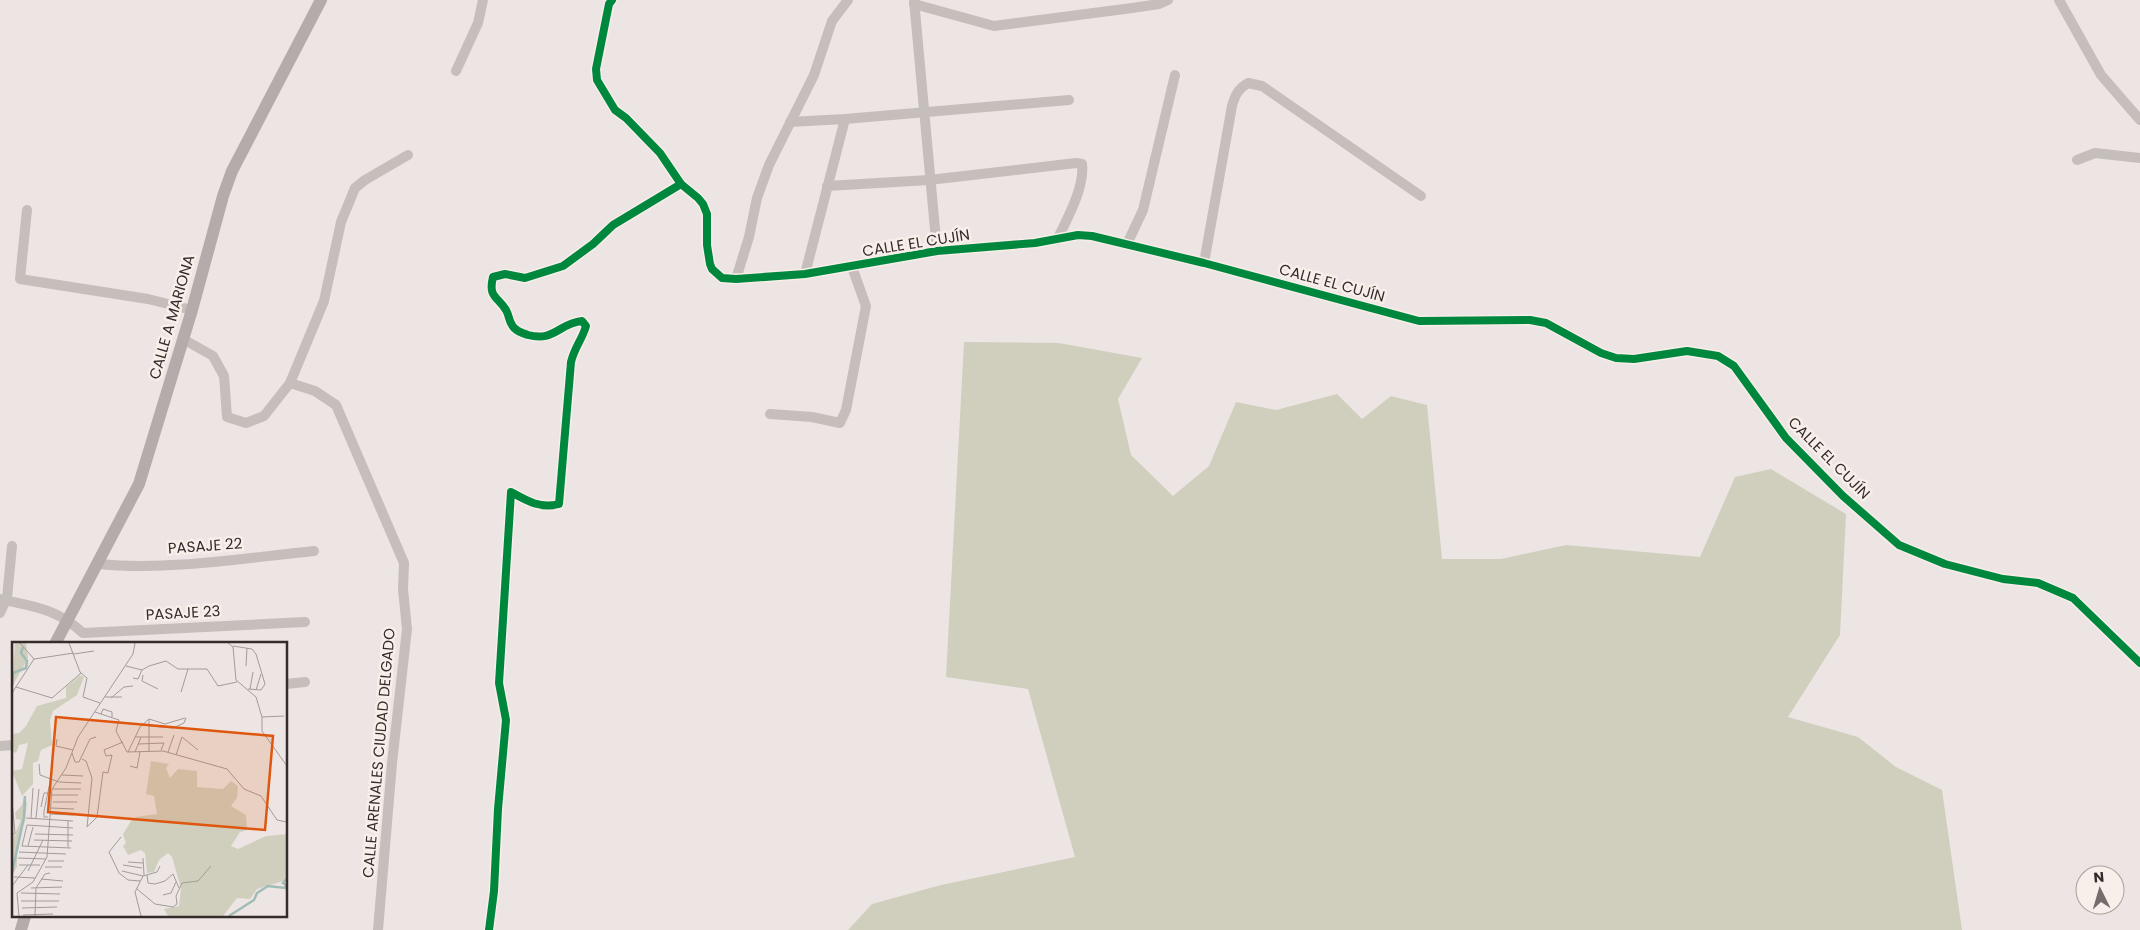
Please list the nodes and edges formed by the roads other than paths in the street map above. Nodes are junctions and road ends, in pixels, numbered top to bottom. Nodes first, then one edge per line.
1 (320, 0) edge
2 (483, 0) edge
3 (612, 0) edge
4 (848, 0) edge
5 (1168, 0) edge
6 (2059, 0) edge
7 (914, 2) edge
8 (456, 71) dead end
9 (1175, 75) dead end
10 (1069, 100) dead end
11 (925, 113) junction
12 (845, 120) junction
13 (2140, 120) edge
14 (790, 122) junction
15 (408, 155) dead end
16 (2140, 158) edge
17 (2077, 160) dead end
18 (929, 180) junction
19 (681, 184) junction
20 (827, 186) junction
21 (1421, 196) dead end
22 (27, 210) dead end
23 (1057, 240) junction
24 (1127, 244) junction
25 (937, 251) junction
26 (1204, 263) junction
27 (852, 267) junction
28 (805, 274) junction
29 (736, 279) junction
30 (192, 310) junction
31 (183, 340) junction
32 (290, 383) junction
33 (770, 414) dead end
34 (12, 546) dead end
35 (314, 551) dead end
36 (99, 564) junction
37 (3, 600) edge
38 (0, 614) edge
39 (68, 621) junction
40 (305, 622) dead end
41 (56, 642) edge
42 (2140, 663) edge
43 (305, 682) dead end
44 (288, 684) edge
45 (378, 930) edge
46 (489, 930) edge

1 - 30 main road, CALLE A MARIONA
2 - 8 street
3 - 19 street, CALLE EL CUJÍN
4 - 14 street
5 - 7 street
6 - 13 street
7 - 11 street
9 - 24 street
10 - 11 street
11 - 12 street
11 - 18 street
12 - 14 street
12 - 20 street
14 - 29 street
15 - 32 street
16 - 17 street
18 - 20 street
18 - 23 street
18 - 25 street
19 - 29 street, CALLE EL CUJÍN
19 - 46 street
20 - 28 street
21 - 26 street
22 - 30 street
23 - 24 street, CALLE EL CUJÍN
23 - 25 street, CALLE EL CUJÍN
24 - 26 street, CALLE EL CUJÍN
25 - 27 street, CALLE EL CUJÍN
26 - 42 street, CALLE EL CUJÍN
27 - 28 street, CALLE EL CUJÍN
27 - 33 street
28 - 29 street, CALLE EL CUJÍN
30 - 31 main road, CALLE A MARIONA
31 - 32 street
31 - 36 main road, CALLE A MARIONA
32 - 45 street, CALLE ARENALES CIUDAD DELGADO
34 - 37 street
35 - 36 street, PASAJE 22
36 - 39 main road, CALLE A MARIONA
37 - 38 street
37 - 39 street, PASAJE 23
39 - 40 street, PASAJE 23
39 - 41 main road, CALLE A MARIONA
43 - 44 street

